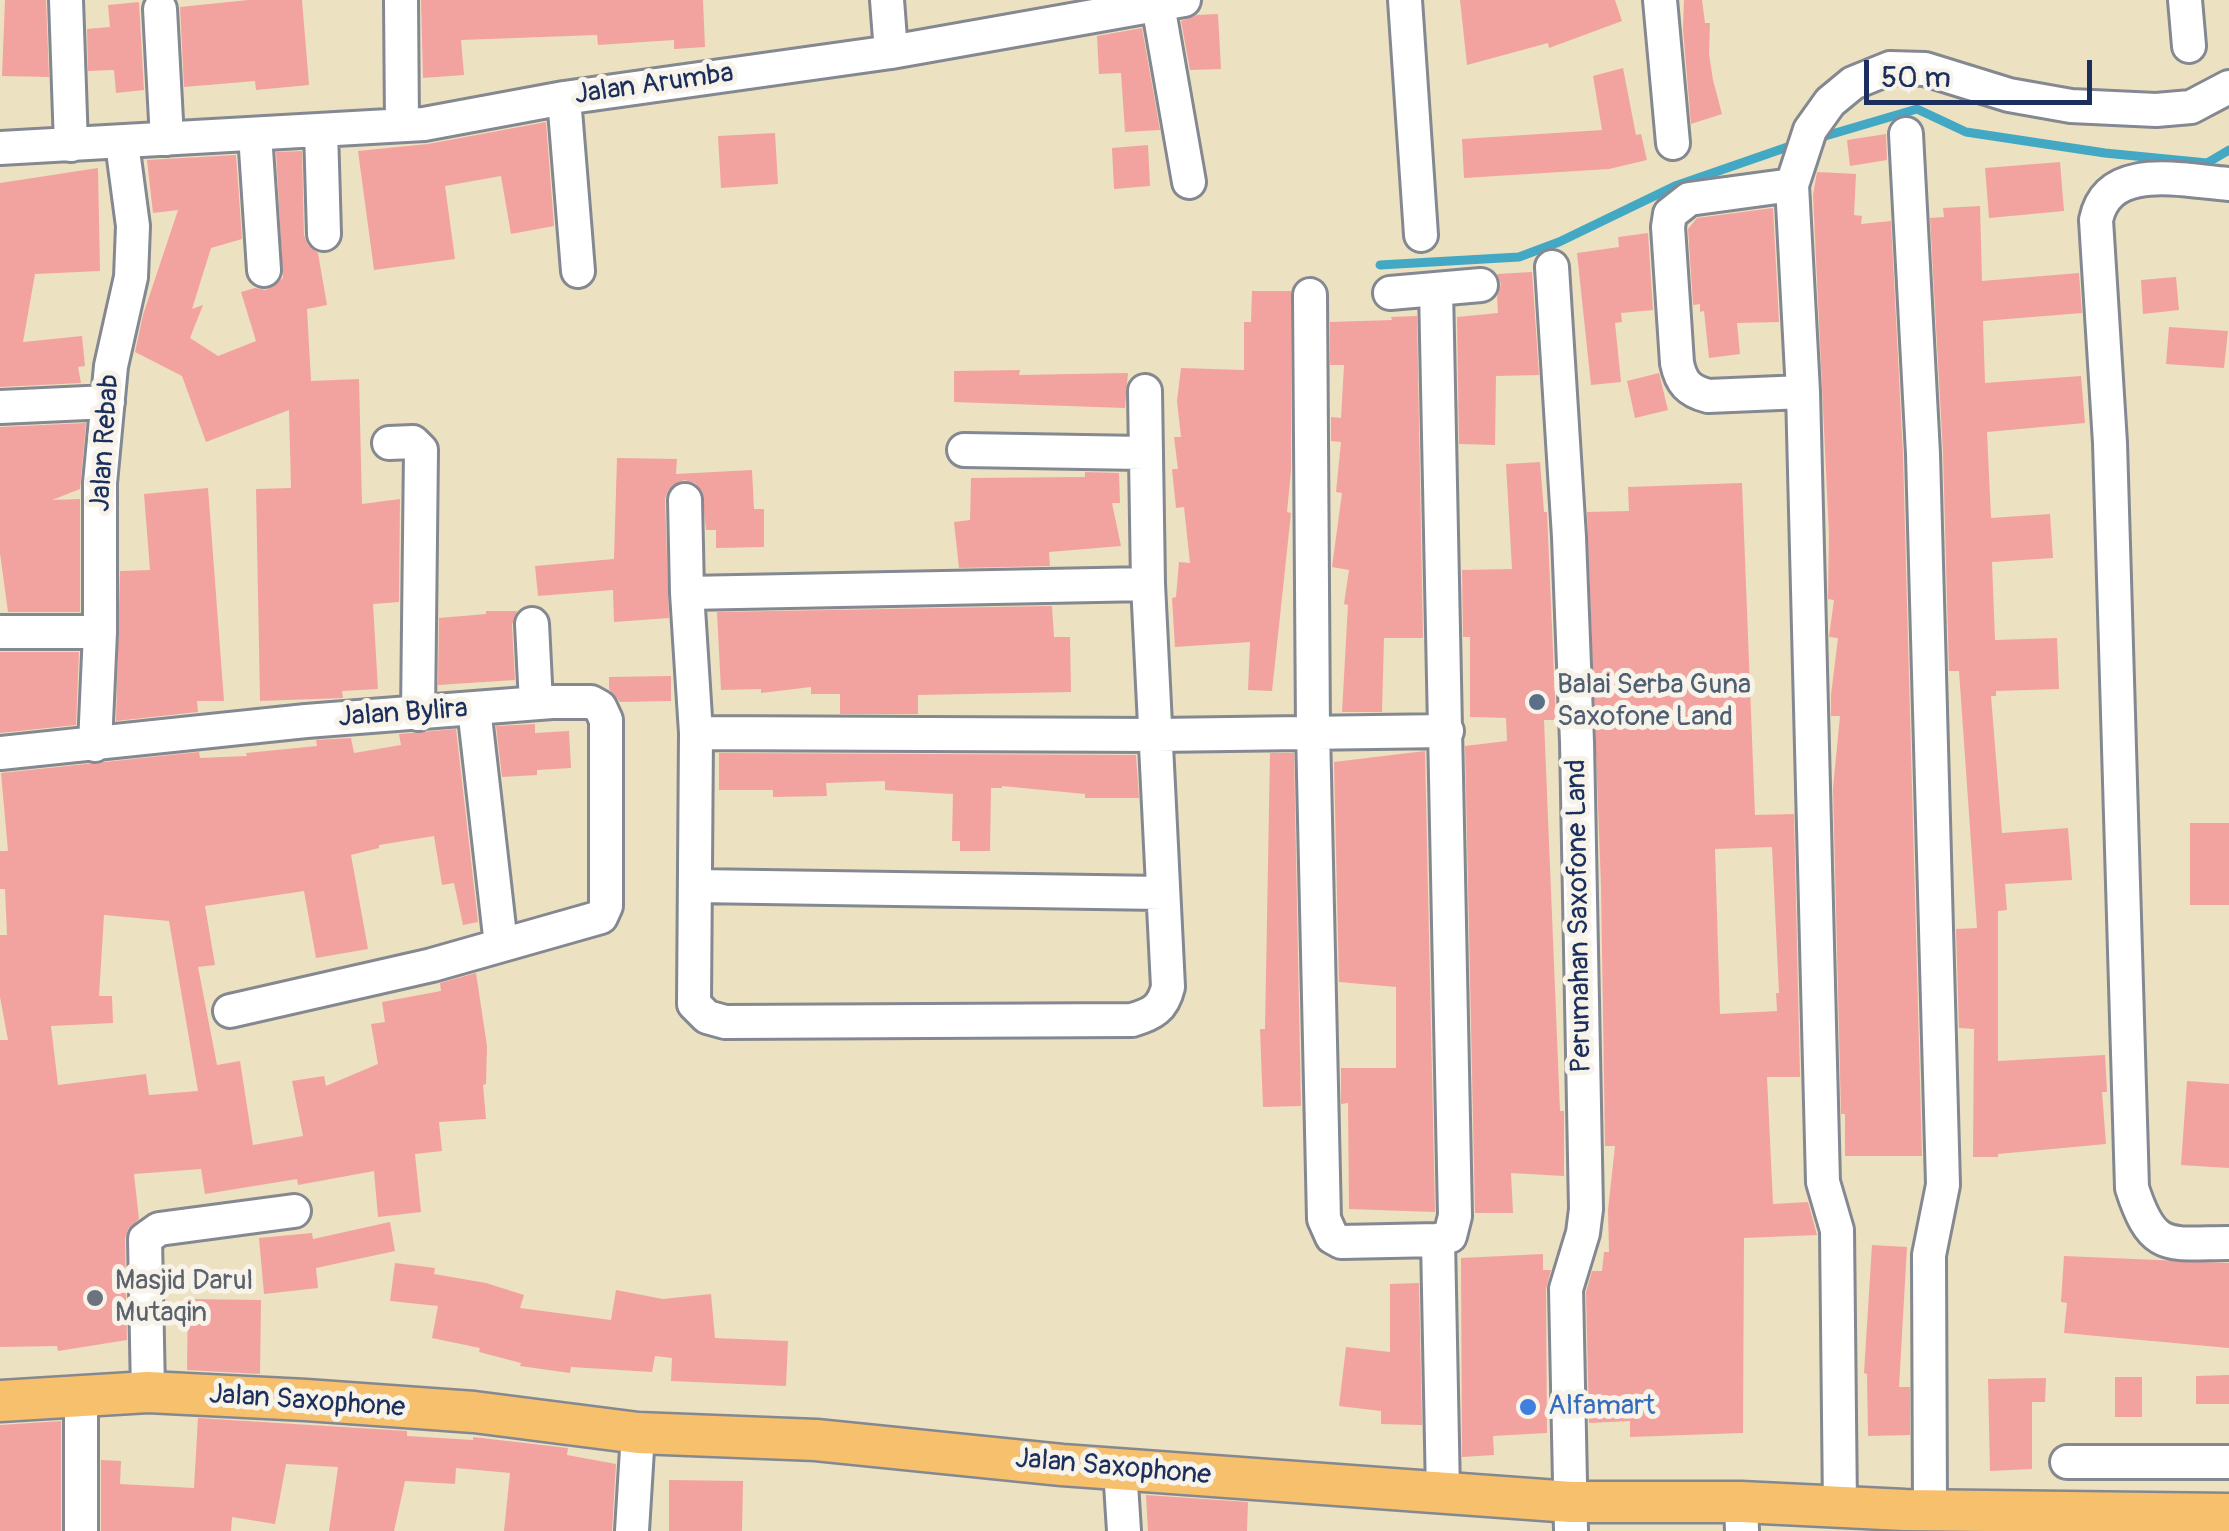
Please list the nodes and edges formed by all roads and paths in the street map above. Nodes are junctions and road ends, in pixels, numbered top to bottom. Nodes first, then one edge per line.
1 (66, 0) edge
2 (401, 0) edge
3 (886, 0) edge
4 (1405, 0) edge
5 (1660, 0) edge
6 (2185, 0) edge
7 (1176, 1) edge
8 (1107, 6) edge
9 (160, 9) dead end
10 (2188, 46) dead end
11 (891, 52) junction
12 (2229, 86) edge
13 (564, 98) junction
14 (402, 125) junction
15 (321, 130) junction
16 (255, 134) junction
17 (1906, 134) dead end
18 (167, 139) junction
19 (122, 143) junction
20 (1672, 143) dead end
21 (71, 145) junction
22 (0, 148) edge
23 (1796, 174) junction
24 (1189, 182) dead end
25 (2229, 184) edge
26 (324, 234) dead end
27 (1421, 235) dead end
28 (1552, 267) dead end
29 (264, 270) dead end
30 (578, 271) dead end
31 (1480, 284) dead end
32 (1436, 289) junction
33 (1390, 292) dead end
34 (1310, 296) dead end
35 (1144, 391) dead end
36 (1803, 392) junction
37 (108, 402) junction
38 (0, 407) edge
39 (389, 443) dead end
40 (964, 450) dead end
41 (1144, 454) junction
42 (685, 500) dead end
43 (1148, 584) junction
44 (688, 593) junction
45 (532, 624) dead end
46 (0, 632) edge
47 (100, 632) junction
48 (536, 703) junction
49 (474, 708) junction
50 (418, 714) junction
51 (1313, 731) junction
52 (1448, 731) junction
53 (696, 732) junction
54 (1158, 735) junction
55 (95, 745) junction
56 (0, 752) edge
57 (696, 886) junction
58 (1162, 893) junction
59 (501, 945) junction
60 (230, 1011) dead end
61 (294, 1210) dead end
62 (1438, 1240) junction
63 (2229, 1243) edge
64 (148, 1392) junction
65 (81, 1397) junction
66 (0, 1401) edge
67 (638, 1433) junction
68 (2068, 1462) dead end
69 (2229, 1462) edge
70 (1120, 1468) junction
71 (1442, 1494) junction
72 (1840, 1508) junction
73 (2229, 1514) edge
74 (1571, 1516) edge
75 (1741, 1517) edge
76 (1914, 1517) edge
77 (80, 1531) edge
78 (632, 1531) edge
79 (1124, 1531) edge

1 - 21 street
2 - 14 street
3 - 11 street
4 - 27 street
5 - 20 street
6 - 10 street
7 - 8 street, Jalan Arumba
7 - 24 street
8 - 11 street, Jalan Arumba
9 - 18 street
11 - 13 street, Jalan Arumba
12 - 23 street
13 - 14 street, Jalan Arumba
13 - 30 street
14 - 15 street, Jalan Arumba
15 - 16 street, Jalan Arumba
15 - 26 street
16 - 18 street, Jalan Arumba
16 - 29 street
17 - 76 street
18 - 19 street, Jalan Arumba
19 - 21 street, Jalan Arumba
19 - 37 street, Jalan Rebab
21 - 22 street, Jalan Arumba
23 - 36 street
23 - 36 street
25 - 63 street
28 - 74 street, Perumahan Saxofone Land
31 - 32 street
32 - 33 street
32 - 52 street
34 - 51 street
35 - 41 street
36 - 72 street
37 - 38 street
37 - 47 street, Jalan Rebab
39 - 50 street
40 - 41 street
41 - 43 street
42 - 44 street
43 - 44 street
43 - 54 street
44 - 53 street
45 - 48 street
46 - 47 street
47 - 55 street, Jalan Rebab
48 - 49 street, Jalan Bylira
48 - 59 street, Jalan Bylira
49 - 50 street, Jalan Bylira
49 - 59 street
50 - 55 street, Jalan Bylira
51 - 52 street
51 - 54 street
51 - 62 street
52 - 62 street
53 - 54 street
53 - 57 street
54 - 58 street
55 - 56 street, Jalan Bylira
57 - 58 street
57 - 58 street
59 - 60 street
61 - 64 street
62 - 71 street
64 - 65 main road, Jalan Saxophone
64 - 67 main road, Jalan Saxophone
65 - 66 main road, Jalan Saxophone
65 - 77 street
67 - 70 main road, Jalan Saxophone
67 - 78 street
68 - 69 street
70 - 71 main road, Jalan Saxophone
70 - 79 street
71 - 74 main road, Jalan Saxophone
72 - 75 main road, Jalan Saxophone
72 - 76 main road, Jalan Saxophone
73 - 76 main road, Jalan Saxophone
74 - 75 main road, Jalan Saxophone

